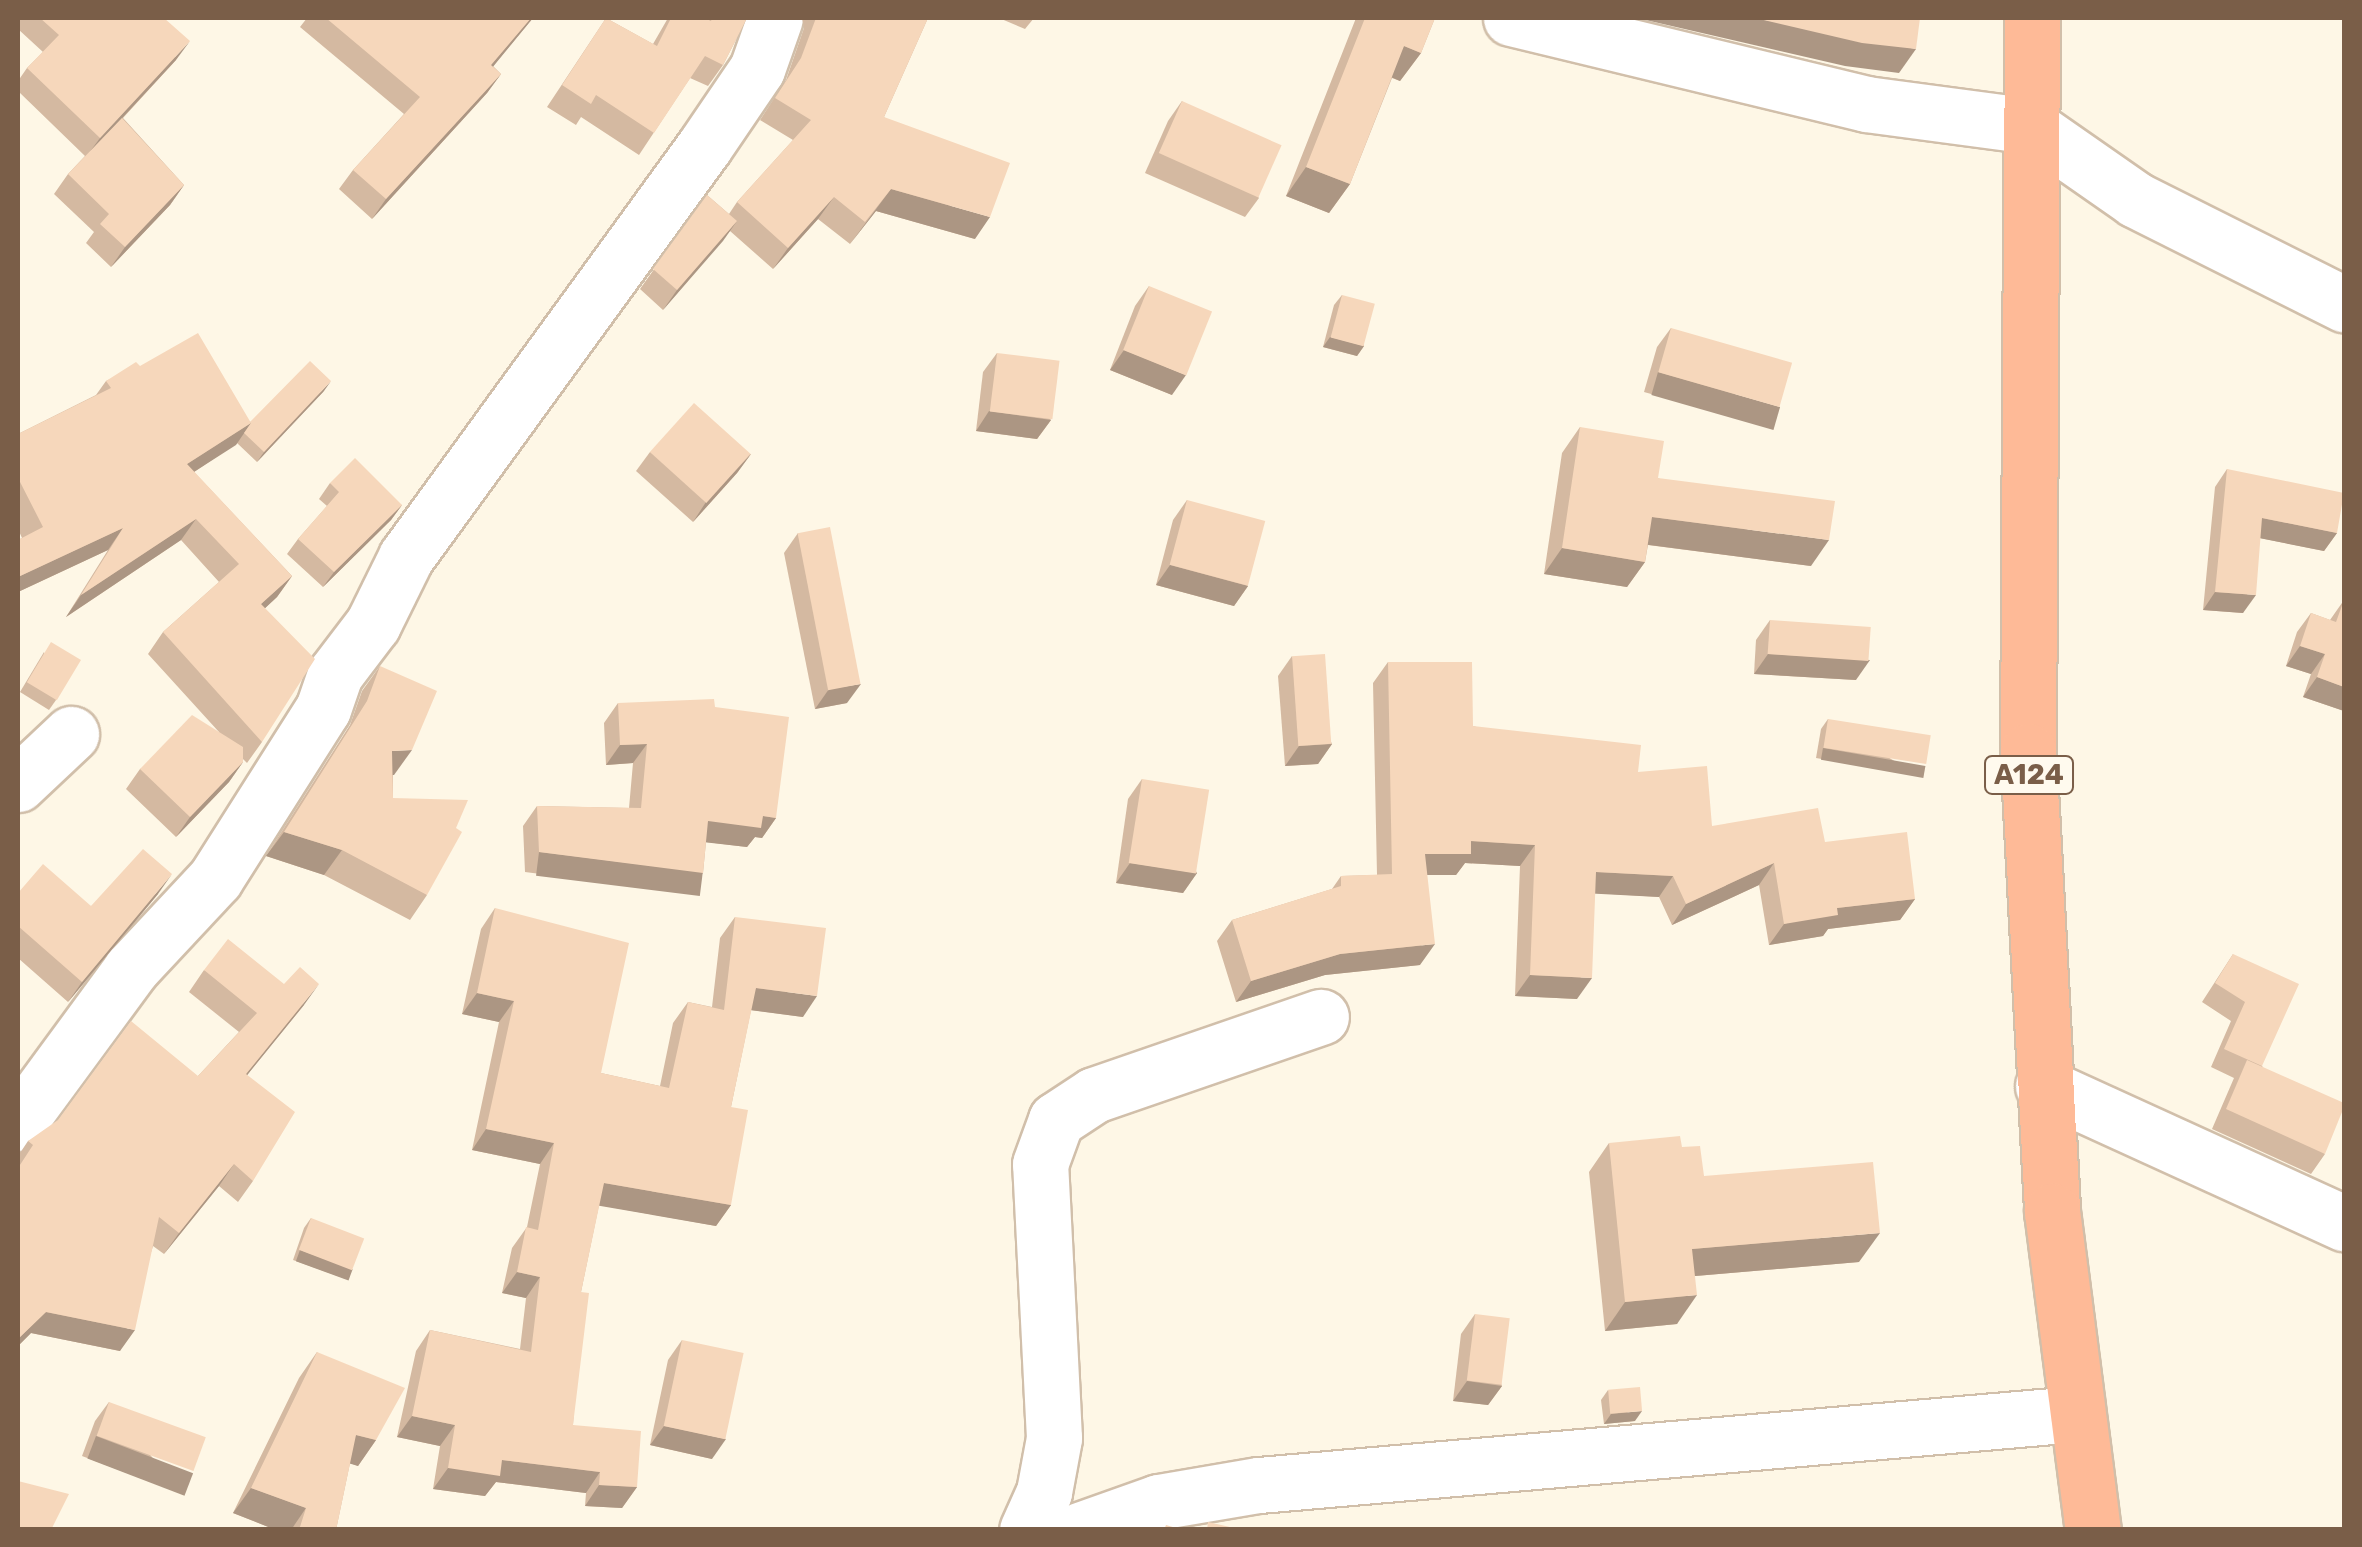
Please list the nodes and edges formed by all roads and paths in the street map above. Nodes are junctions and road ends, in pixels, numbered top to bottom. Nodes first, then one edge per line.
1 (775, 18) edge
2 (1511, 18) edge
3 (2032, 18) edge
4 (2030, 126) junction
5 (2344, 304) edge
6 (71, 734) dead end
7 (18, 784) edge
8 (1321, 1016) dead end
9 (2043, 1086) junction
10 (18, 1123) edge
11 (2344, 1223) edge
12 (2075, 1414) junction
13 (1027, 1530) edge
14 (1080, 1530) edge
15 (2092, 1530) edge

1 - 10 street
2 - 4 street
3 - 4 highway, A124
4 - 5 street
4 - 9 highway, A124
6 - 7 street
8 - 13 street
9 - 11 street
9 - 12 highway, A124
12 - 14 street
12 - 15 highway, A124

